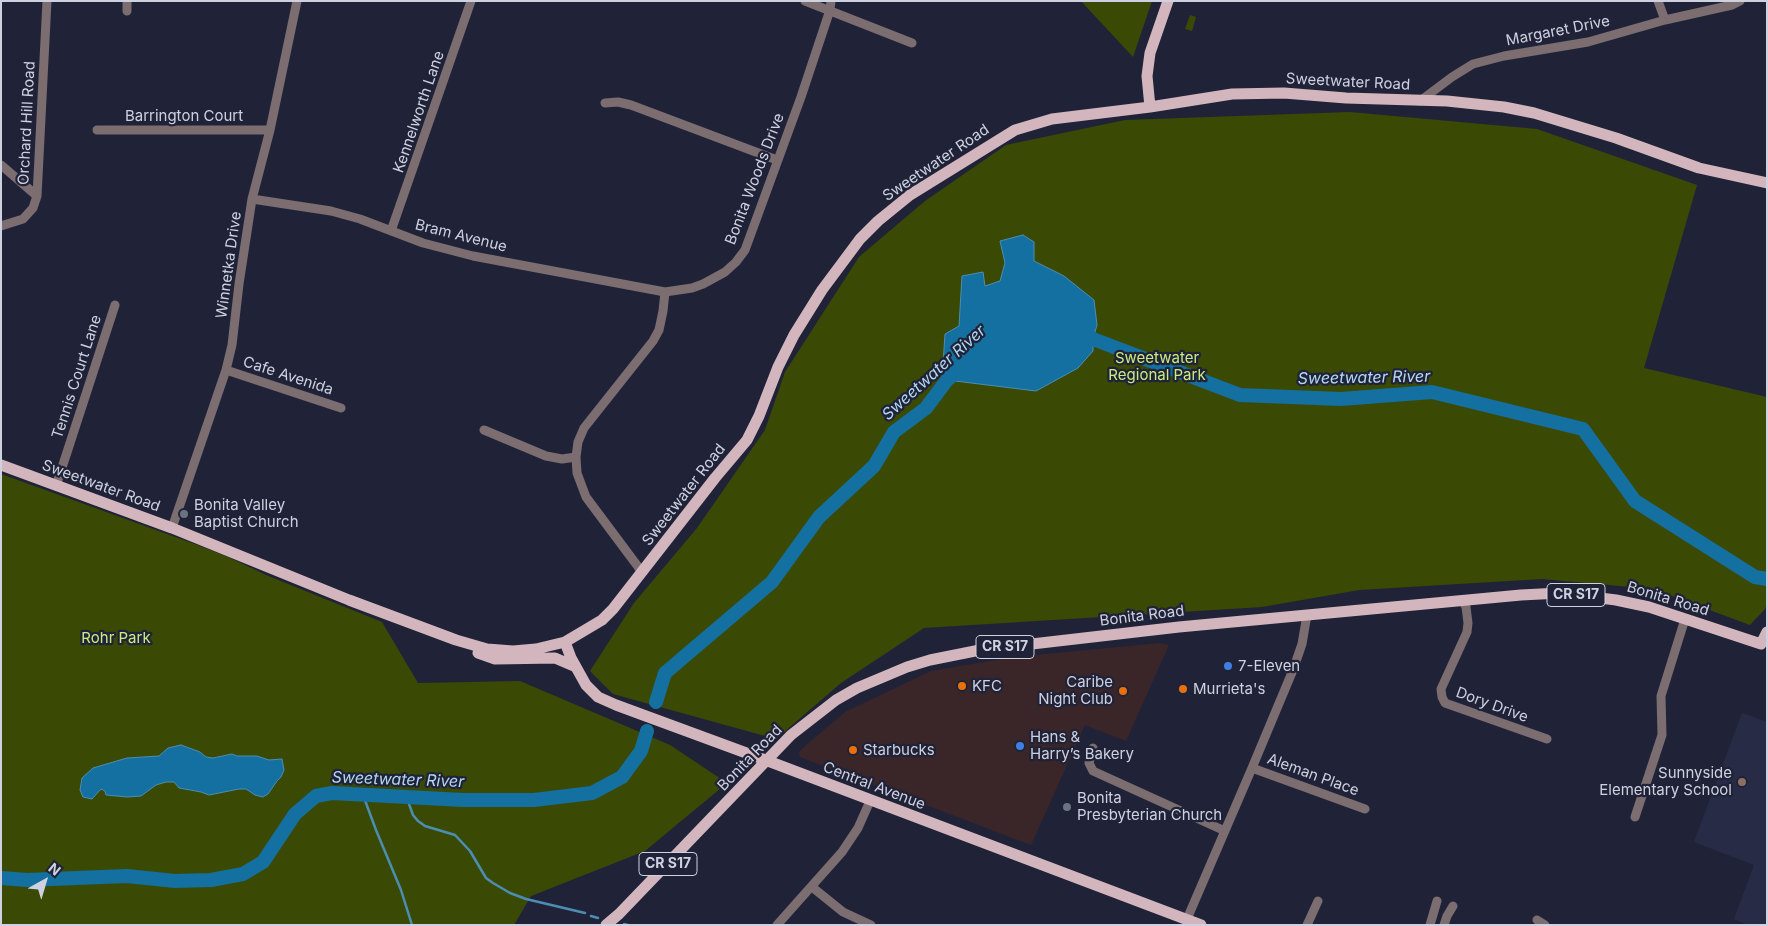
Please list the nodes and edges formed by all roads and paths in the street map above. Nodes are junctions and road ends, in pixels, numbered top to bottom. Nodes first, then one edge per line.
1 (47, 1) edge
2 (297, 1) edge
3 (472, 1) edge
4 (805, 1) edge
5 (1168, 1) edge
6 (1658, 1) edge
7 (1740, 1) edge
8 (830, 6) edge
9 (1665, 20) junction
10 (912, 43) dead end
11 (1420, 101) junction
12 (605, 103) dead end
13 (1150, 107) junction
14 (97, 130) dead end
15 (270, 130) junction
16 (777, 160) junction
17 (1, 165) edge
18 (1767, 182) edge
19 (38, 196) junction
20 (252, 199) junction
21 (1, 226) edge
22 (391, 231) junction
23 (665, 292) junction
24 (116, 305) dead end
25 (226, 370) junction
26 (341, 408) dead end
27 (484, 430) dead end
28 (576, 456) junction
29 (1, 465) edge
30 (56, 486) junction
31 (172, 528) junction
32 (642, 572) junction
33 (1463, 601) junction
34 (1307, 615) junction
35 (1685, 620) junction
36 (1767, 632) edge
37 (456, 640) junction
38 (565, 642) junction
39 (1764, 645) edge
40 (576, 667) junction
41 (1547, 739) dead end
42 (1092, 748) dead end
43 (768, 761) junction
44 (1252, 768) junction
45 (870, 800) junction
46 (1365, 809) dead end
47 (1635, 817) dead end
48 (1225, 831) junction
49 (812, 887) junction
50 (1318, 901) dead end
51 (1436, 901) dead end
52 (1454, 906) dead end
53 (1187, 919) junction
54 (606, 925) edge
55 (777, 925) edge
56 (871, 925) edge
57 (1201, 925) edge
58 (1307, 925) edge
59 (1430, 925) edge
60 (1444, 925) edge

1 - 19 street, Orchard Hill Road
2 - 15 street, Winnetka Drive
3 - 22 street, Kennelworth Lane
4 - 8 street
5 - 13 main road
6 - 9 street
7 - 9 street, Margaret Drive
8 - 10 street
8 - 16 street, Bonita Woods Drive
9 - 11 street, Margaret Drive
11 - 13 main road, Sweetwater Road
11 - 18 main road, Sweetwater Road
12 - 16 street
13 - 32 main road, Sweetwater Road
14 - 15 street, Barrington Court
15 - 20 street, Winnetka Drive
16 - 23 street, Bonita Woods Drive
17 - 19 street
19 - 21 street, Orchard Hill Road
20 - 22 street, Bram Avenue
20 - 25 street, Winnetka Drive
22 - 23 street, Bram Avenue
23 - 28 street
24 - 30 street, Tennis Court Lane
25 - 26 street, Cafe Avenida
25 - 31 street, Winnetka Drive
27 - 28 street
28 - 32 street
29 - 30 main road, Sweetwater Road
30 - 31 main road, Sweetwater Road
31 - 37 main road, Sweetwater Road
32 - 38 main road, Sweetwater Road
33 - 34 main road, Bonita Road / CR S17
33 - 35 main road, Bonita Road / CR S17
33 - 41 street, Dory Drive
34 - 43 main road, Bonita Road / CR S17
34 - 44 street
35 - 39 main road, Bonita Road / CR S17
35 - 47 street
36 - 39 main road, Bonita Road / CR S17
37 - 38 main road, Sweetwater Road
37 - 40 main road
38 - 40 main road, Central Avenue
40 - 43 main road, Central Avenue
42 - 48 street
43 - 45 main road, Central Avenue
43 - 54 main road, Bonita Road / CR S17
44 - 46 street, Aleman Place
44 - 48 street
45 - 49 street
45 - 53 main road, Central Avenue
48 - 53 street
49 - 55 street
49 - 56 street
50 - 58 street
51 - 59 street
52 - 60 street
53 - 57 main road, Central Avenue

